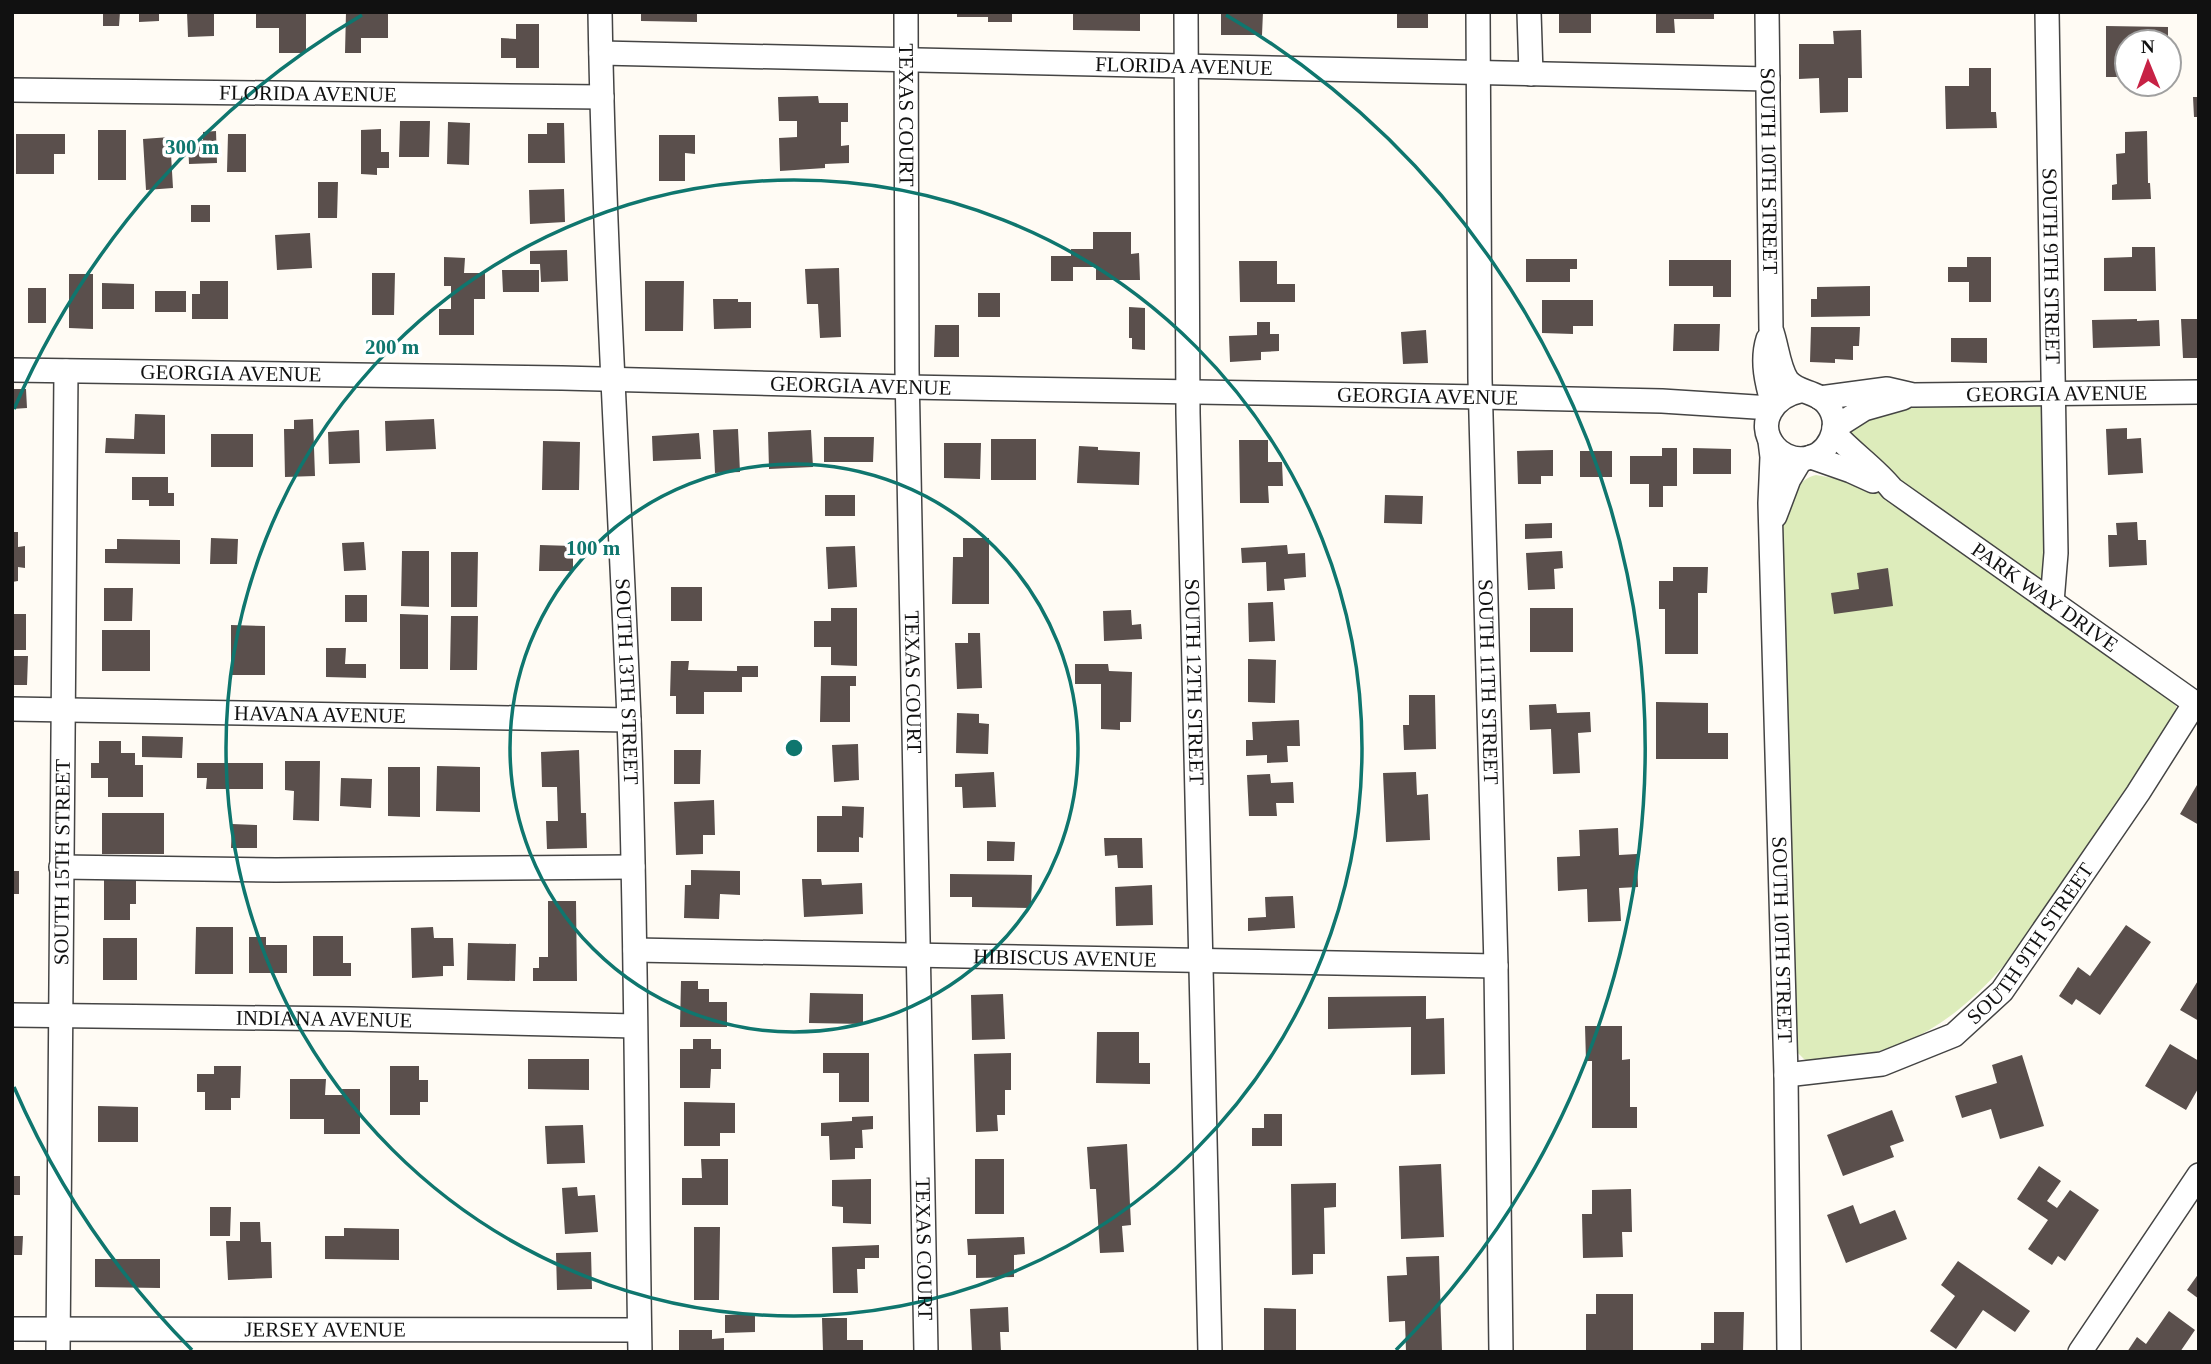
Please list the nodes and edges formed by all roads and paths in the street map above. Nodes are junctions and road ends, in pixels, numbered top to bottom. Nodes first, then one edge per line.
1 (600, 12) edge
2 (906, 12) edge
3 (1186, 12) edge
4 (1478, 12) edge
5 (1529, 12) edge
6 (1767, 12) edge
7 (2047, 12) edge
8 (601, 53) junction
9 (907, 60) junction
10 (1187, 66) junction
11 (1478, 73) junction
12 (1531, 74) junction
13 (1768, 79) junction
14 (12, 90) edge
15 (602, 97) junction
16 (1771, 329) junction
17 (12, 370) edge
18 (66, 371) junction
19 (613, 380) junction
20 (907, 387) junction
21 (2199, 392) edge
22 (1188, 393) junction
23 (2054, 393) junction
24 (1810, 395) junction
25 (1913, 395) junction
26 (1481, 397) junction
27 (1770, 420) junction
28 (1834, 430) junction
29 (1806, 458) junction
30 (1892, 489) junction
31 (1771, 525) junction
32 (2052, 602) junction
33 (2197, 704) edge
34 (12, 709) edge
35 (63, 710) junction
36 (629, 720) junction
37 (61, 867) junction
38 (633, 867) junction
39 (635, 950) junction
40 (920, 956) junction
41 (1202, 961) junction
42 (1496, 966) junction
43 (12, 1015) edge
44 (60, 1016) junction
45 (635, 1026) junction
46 (1786, 1075) junction
47 (2199, 1175) edge
48 (12, 1329) edge
49 (58, 1341) edge
50 (639, 1341) edge
51 (926, 1352) edge
52 (1210, 1352) edge
53 (1501, 1352) edge
54 (1789, 1352) edge
55 (2080, 1352) edge

1 - 8 street, SOUTH 13TH STREET
2 - 9 street, TEXAS COURT
3 - 10 street, SOUTH 12TH STREET
4 - 11 street, SOUTH 11TH STREET
5 - 12 street
6 - 13 street, SOUTH 10TH STREET
7 - 23 street, SOUTH 9TH STREET
8 - 9 street, FLORIDA AVENUE
8 - 15 street, SOUTH 13TH STREET
9 - 10 street, FLORIDA AVENUE
9 - 20 street, TEXAS COURT
10 - 11 street, FLORIDA AVENUE
10 - 22 street, SOUTH 12TH STREET
11 - 12 street, FLORIDA AVENUE
11 - 26 street, SOUTH 11TH STREET
12 - 13 street, FLORIDA AVENUE
13 - 16 street, SOUTH 10TH STREET
14 - 15 street, FLORIDA AVENUE
15 - 19 street, SOUTH 13TH STREET
16 - 24 street, SOUTH 10TH STREET
16 - 27 street, SOUTH 10TH STREET
17 - 18 street, GEORGIA AVENUE
18 - 19 street, GEORGIA AVENUE
18 - 35 street, SOUTH 15TH STREET
19 - 20 street, GEORGIA AVENUE
19 - 36 street, SOUTH 13TH STREET
20 - 22 street, GEORGIA AVENUE
20 - 40 street, TEXAS COURT
21 - 23 street, GEORGIA AVENUE
22 - 26 street, GEORGIA AVENUE
22 - 41 street, SOUTH 12TH STREET
23 - 25 street, GEORGIA AVENUE
23 - 32 street, SOUTH 9TH STREET
24 - 25 street, GEORGIA AVENUE
24 - 27 street
24 - 28 street
25 - 28 street, GEORGIA AVENUE
26 - 27 street, GEORGIA AVENUE
26 - 42 street, SOUTH 11TH STREET
27 - 29 street
27 - 31 street, SOUTH 10TH STREET
28 - 29 street
28 - 30 street, PARK WAY DRIVE
29 - 30 street, PARK WAY DRIVE
29 - 31 street, SOUTH 10TH STREET
30 - 32 street, PARK WAY DRIVE
31 - 46 street, SOUTH 10TH STREET
32 - 33 street, PARK WAY DRIVE
33 - 46 street, SOUTH 9TH STREET
34 - 35 street, HAVANA AVENUE
35 - 36 street, HAVANA AVENUE
35 - 37 street, SOUTH 15TH STREET
36 - 38 street, SOUTH 13TH STREET
37 - 38 street
37 - 44 street, SOUTH 15TH STREET
38 - 39 street, SOUTH 13TH STREET
39 - 40 street, HIBISCUS AVENUE
39 - 45 street, SOUTH 13TH STREET
40 - 41 street, HIBISCUS AVENUE
40 - 51 street, TEXAS COURT
41 - 42 street, HIBISCUS AVENUE
41 - 52 street, SOUTH 12TH STREET
42 - 53 street, SOUTH 11TH STREET
43 - 44 street, INDIANA AVENUE
44 - 45 street, INDIANA AVENUE
44 - 49 street, SOUTH 15TH STREET
45 - 50 street, SOUTH 13TH STREET
46 - 54 street, SOUTH 10TH STREET
47 - 55 street
48 - 49 street, JERSEY AVENUE
49 - 50 street, JERSEY AVENUE

